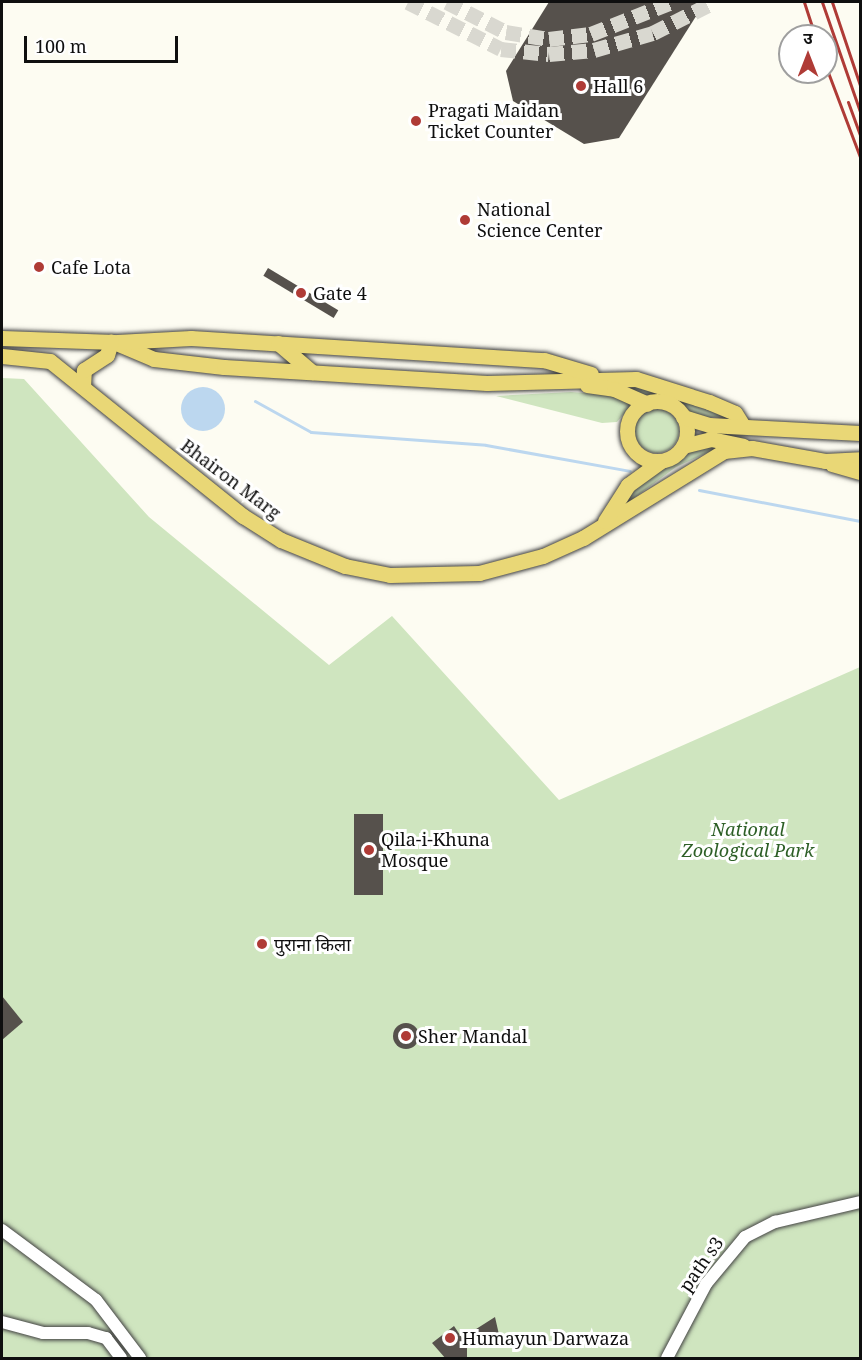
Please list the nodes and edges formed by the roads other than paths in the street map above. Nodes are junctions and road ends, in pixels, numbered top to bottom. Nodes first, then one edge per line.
1 (2, 338) edge
2 (49, 340) junction
3 (113, 342) junction
4 (278, 343) junction
5 (2, 356) edge
6 (50, 362) junction
7 (312, 373) junction
8 (602, 377) junction
9 (546, 380) junction
10 (83, 387) junction
11 (647, 404) junction
12 (683, 417) junction
13 (748, 424) junction
14 (859, 432) edge
15 (683, 446) junction
16 (752, 448) junction
17 (861, 459) edge
18 (663, 461) junction
19 (825, 461) junction
20 (861, 472) edge
21 (602, 526) junction
22 (861, 1202) edge
23 (2, 1230) edge
24 (2, 1322) edge
25 (121, 1359) edge
26 (140, 1359) edge
27 (667, 1359) edge

1 - 2 main road
2 - 3 main road
2 - 6 main road
3 - 4 main road
3 - 7 main road
3 - 10 main road
4 - 7 main road
4 - 8 main road
5 - 6 main road
6 - 10 main road, Bhairon Marg
7 - 9 main road
8 - 9 main road
8 - 13 main road
9 - 11 main road
10 - 21 main road, Bhairon Marg
11 - 12 main road
11 - 18 main road
12 - 13 main road
12 - 15 main road
13 - 14 main road
13 - 16 main road
15 - 16 main road
15 - 18 main road
16 - 19 main road, Bhairon Marg
16 - 21 main road, Bhairon Marg
17 - 19 main road, Bhairon Marg
18 - 21 main road
19 - 20 main road
22 - 27 street, path s3
23 - 26 street
24 - 25 street

